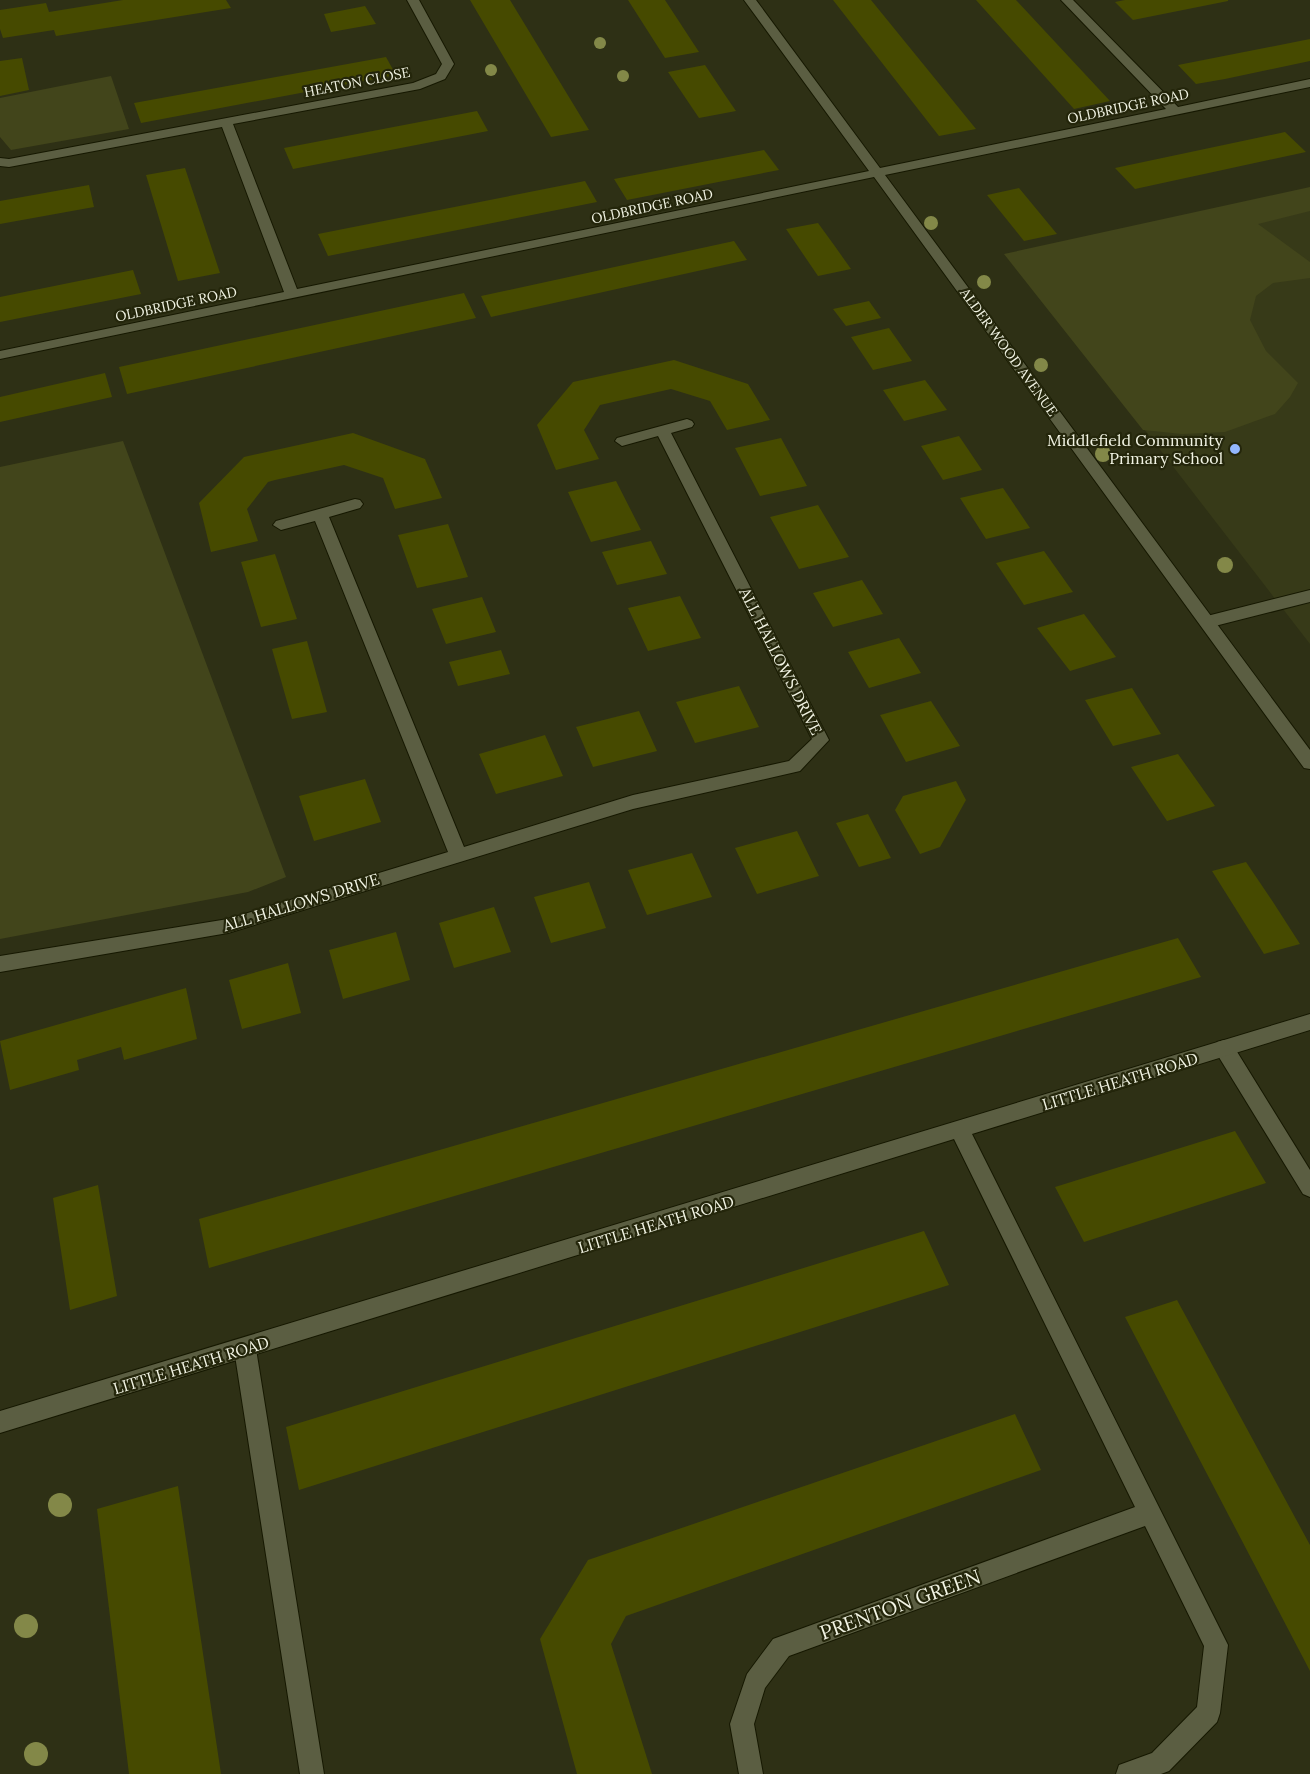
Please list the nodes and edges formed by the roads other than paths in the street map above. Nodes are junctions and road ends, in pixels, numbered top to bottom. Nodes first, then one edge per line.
1 (413, 0) edge
2 (750, 0) edge
3 (1067, 0) edge
4 (1310, 83) edge
5 (1175, 111) junction
6 (226, 122) junction
7 (0, 162) edge
8 (879, 174) junction
9 (292, 295) junction
10 (0, 356) edge
11 (687, 424) dead end
12 (663, 431) junction
13 (622, 441) dead end
14 (355, 504) dead end
15 (320, 514) junction
16 (281, 525) dead end
17 (1310, 596) edge
18 (1207, 622) junction
19 (1310, 763) edge
20 (458, 854) junction
21 (0, 964) edge
22 (1310, 1022) edge
23 (1224, 1048) junction
24 (960, 1131) junction
25 (1310, 1188) edge
26 (245, 1349) junction
27 (0, 1422) edge
28 (1149, 1513) junction
29 (312, 1774) edge
30 (751, 1774) edge
31 (1128, 1774) edge

1 - 6 street, HEATON CLOSE
2 - 8 street, ALDER WOOD AVENUE
3 - 5 street
4 - 5 street, OLDBRIDGE ROAD
5 - 8 street, OLDBRIDGE ROAD
6 - 7 street, HEATON CLOSE
6 - 9 street
8 - 9 street, OLDBRIDGE ROAD
8 - 18 street, ALDER WOOD AVENUE
9 - 10 street, OLDBRIDGE ROAD
11 - 12 street
12 - 13 street
12 - 20 street, ALL HALLOWS DRIVE
14 - 15 street
15 - 16 street
15 - 20 street
17 - 18 street
18 - 19 street, ALDER WOOD AVENUE
20 - 21 street, ALL HALLOWS DRIVE
22 - 23 street, LITTLE HEATH ROAD
23 - 24 street, LITTLE HEATH ROAD
23 - 25 street
24 - 26 street, LITTLE HEATH ROAD
24 - 28 street
26 - 27 street, LITTLE HEATH ROAD
26 - 29 street
28 - 30 street, PRENTON GREEN
28 - 31 street

